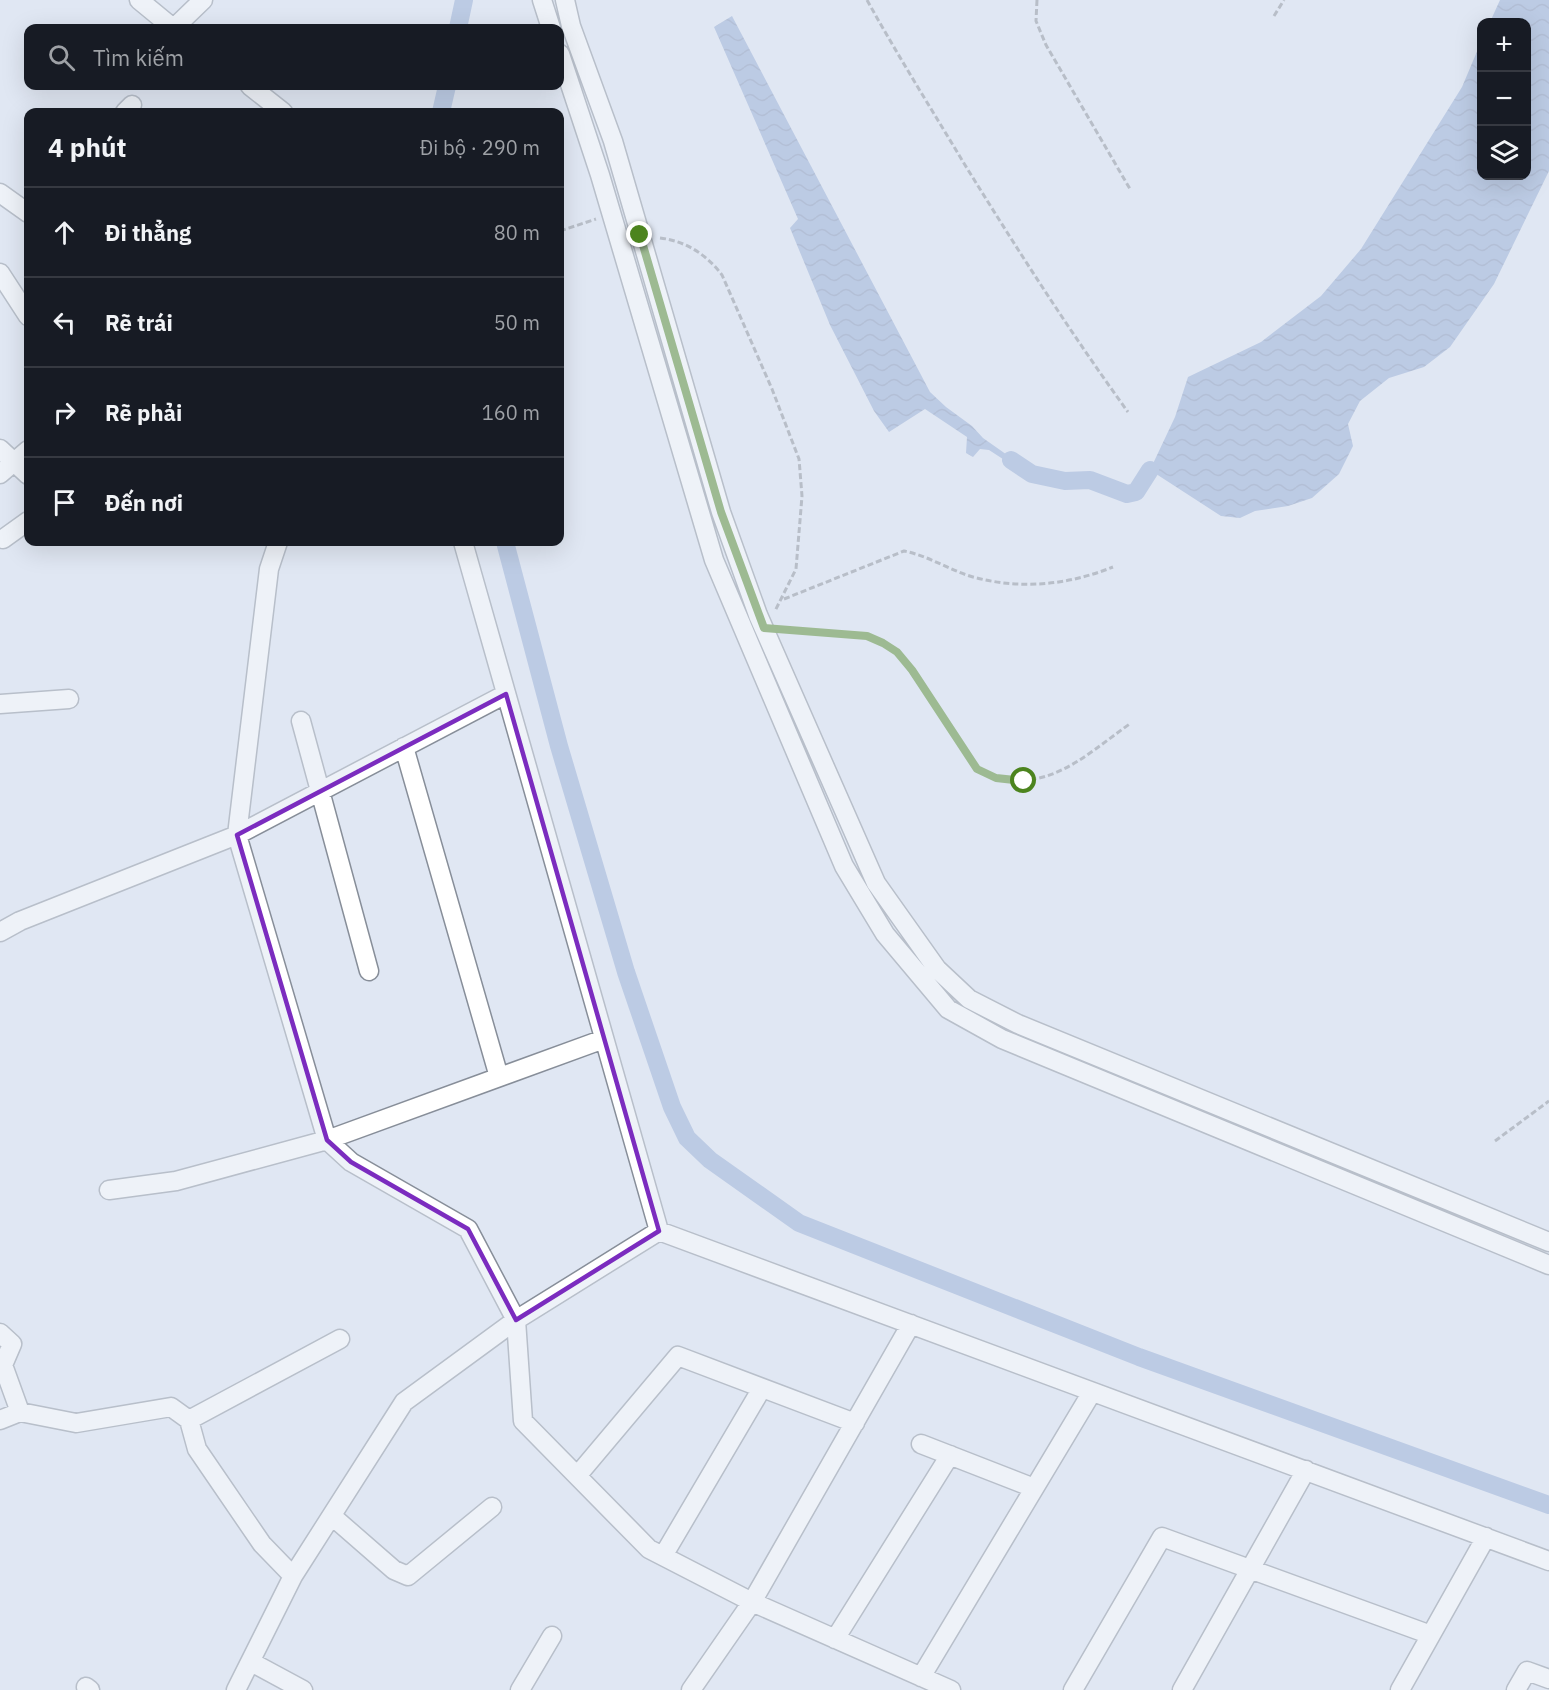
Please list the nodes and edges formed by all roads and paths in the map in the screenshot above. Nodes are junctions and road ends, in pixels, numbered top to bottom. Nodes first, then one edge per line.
1 (139, 0) edge
2 (203, 0) edge
3 (542, 0) edge
4 (565, 0) edge
5 (867, 0) edge
6 (1037, 0) edge
7 (1284, 0) edge
8 (1274, 16) dead end
9 (168, 24) edge
10 (177, 24) edge
11 (550, 24) edge
12 (564, 66) edge
13 (255, 90) edge
14 (279, 108) edge
15 (1130, 189) dead end
16 (0, 193) edge
17 (24, 210) edge
18 (612, 215) junction
19 (564, 230) edge
20 (640, 235) junction
21 (620, 242) junction
22 (0, 273) edge
23 (24, 310) edge
24 (1128, 412) dead end
25 (0, 449) edge
26 (22, 455) edge
27 (0, 474) edge
28 (24, 524) edge
29 (3, 538) dead end
30 (277, 546) edge
31 (464, 546) edge
32 (1113, 567) dead end
33 (782, 600) junction
34 (764, 628) junction
35 (745, 637) junction
36 (506, 694) junction
37 (69, 699) dead end
38 (0, 705) edge
39 (0, 721) edge
40 (301, 721) dead end
41 (1131, 723) dead end
42 (404, 747) junction
43 (320, 792) junction
44 (237, 835) junction
45 (1, 927) edge
46 (369, 971) dead end
47 (604, 1039) junction
48 (1067, 1045) junction
49 (1059, 1063) junction
50 (499, 1077) junction
51 (1549, 1101) edge
52 (327, 1140) junction
53 (1495, 1142) dead end
54 (109, 1190) dead end
55 (659, 1231) junction
56 (1549, 1242) edge
57 (1549, 1265) edge
58 (516, 1320) junction
59 (911, 1324) junction
60 (0, 1333) edge
61 (340, 1339) dead end
62 (762, 1388) junction
63 (1092, 1392) junction
64 (20, 1412) junction
65 (189, 1419) junction
66 (0, 1420) edge
67 (855, 1423) junction
68 (921, 1444) dead end
69 (950, 1455) junction
70 (1306, 1470) junction
71 (577, 1476) junction
72 (1034, 1488) junction
73 (492, 1507) dead end
74 (332, 1516) junction
75 (1486, 1537) junction
76 (663, 1556) junction
77 (1549, 1561) edge
78 (1250, 1569) junction
79 (293, 1576) junction
80 (752, 1602) junction
81 (1431, 1635) junction
82 (552, 1636) dead end
83 (835, 1639) junction
84 (251, 1662) junction
85 (921, 1677) junction
86 (1549, 1679) edge
87 (236, 1690) edge
88 (303, 1690) edge
89 (520, 1690) edge
90 (692, 1690) edge
91 (951, 1690) edge
92 (1073, 1690) edge
93 (1182, 1690) edge
94 (1400, 1690) edge
95 (1516, 1690) edge

1 - 9 street
2 - 10 street
3 - 11 street
4 - 20 street
5 - 24 path
6 - 15 path
7 - 8 path
12 - 18 street
13 - 14 street
16 - 17 street
18 - 19 path
18 - 21 street
20 - 21 street
20 - 33 path
20 - 34 street
21 - 35 street
22 - 23 street
25 - 26 street
26 - 27 street
28 - 29 street
30 - 44 street
31 - 36 street
32 - 33 path
33 - 34 path
34 - 35 street
34 - 41 path
34 - 48 street
35 - 49 street
36 - 42 street
36 - 47 street
37 - 38 street
38 - 39 street
40 - 43 street
42 - 43 street
42 - 50 street
43 - 44 street
43 - 46 street
44 - 45 street
44 - 52 street
47 - 50 street
47 - 55 street
48 - 49 street
48 - 56 street
49 - 57 street
50 - 52 street
51 - 53 path
52 - 54 street
52 - 58 street
55 - 58 street
55 - 59 street
58 - 71 street
58 - 74 street
59 - 63 street
59 - 67 street
60 - 64 street
61 - 65 street
62 - 67 street
62 - 71 street
62 - 76 street
63 - 70 street
63 - 72 street
64 - 65 street
64 - 66 street
65 - 79 street
67 - 80 street
68 - 69 street
69 - 72 street
69 - 83 street
70 - 75 street
70 - 78 street
71 - 76 street
72 - 85 street
73 - 74 street
74 - 79 street
75 - 77 street
75 - 81 street
76 - 80 street
78 - 81 street
78 - 92 street
78 - 93 street
79 - 84 street
80 - 83 street
80 - 90 street
81 - 94 street
82 - 89 street
83 - 85 street
84 - 87 street
84 - 88 street
85 - 91 street
86 - 95 street

